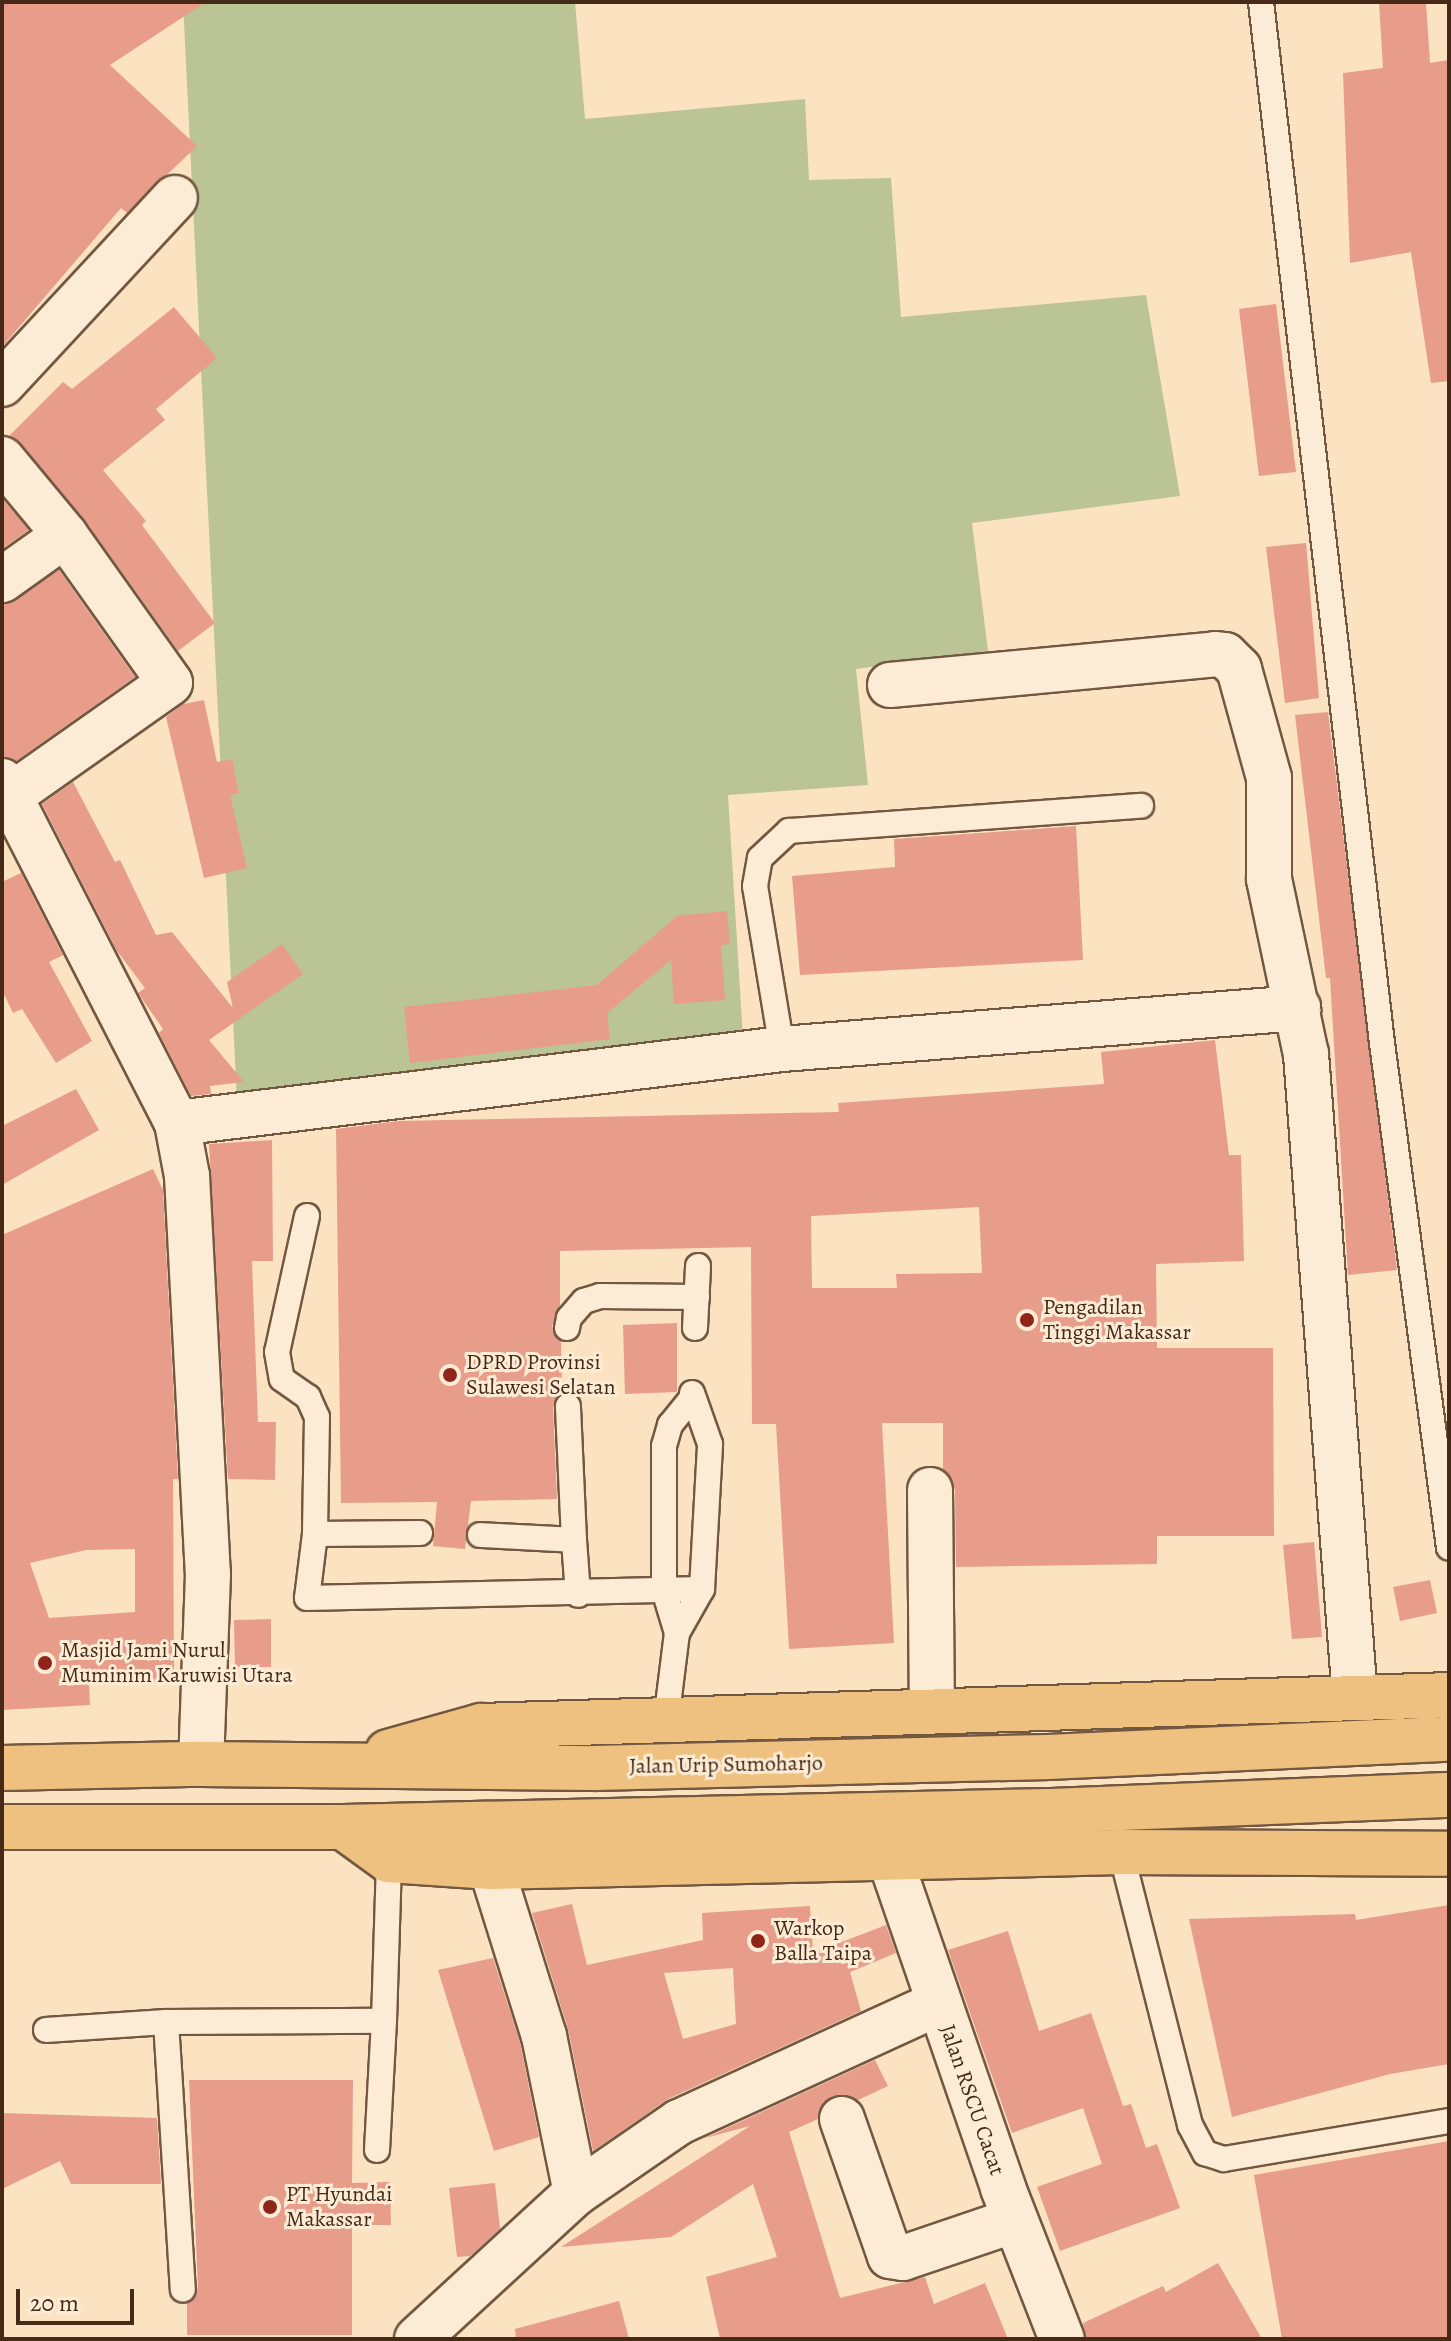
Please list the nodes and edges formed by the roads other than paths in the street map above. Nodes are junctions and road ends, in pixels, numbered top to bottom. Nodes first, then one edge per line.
1 (1261, 2) edge
2 (175, 198) dead end
3 (2, 384) edge
4 (2, 459) edge
5 (65, 535) junction
6 (2, 580) edge
7 (890, 685) dead end
8 (7, 788) edge
9 (1141, 806) dead end
10 (1298, 1008) junction
11 (782, 1049) junction
12 (177, 1123) junction
13 (307, 1216) dead end
14 (698, 1266) dead end
15 (697, 1297) junction
16 (567, 1328) dead end
17 (695, 1328) dead end
18 (568, 1406) dead end
19 (1441, 1428) edge
20 (930, 1490) dead end
21 (420, 1533) dead end
22 (315, 1534) junction
23 (480, 1535) dead end
24 (574, 1540) junction
25 (1449, 1548) edge
26 (702, 1589) junction
27 (664, 1590) junction
28 (578, 1595) junction
29 (677, 1633) junction
30 (1449, 1695) edge
31 (1355, 1698) junction
32 (932, 1711) junction
33 (666, 1721) junction
34 (1449, 1739) edge
35 (201, 1764) junction
36 (335, 1767) junction
37 (2, 1768) edge
38 (1449, 1795) edge
39 (2, 1827) edge
40 (343, 1827) junction
41 (1121, 1852) junction
42 (1449, 1854) edge
43 (890, 1859) junction
44 (389, 1860) junction
45 (491, 1867) junction
46 (939, 2003) junction
47 (384, 2021) junction
48 (166, 2022) junction
49 (46, 2030) dead end
50 (842, 2119) dead end
51 (1449, 2121) edge
52 (377, 2150) dead end
53 (576, 2193) junction
54 (1015, 2220) junction
55 (183, 2289) dead end
56 (417, 2339) edge
57 (1062, 2339) edge

1 - 19 lane
2 - 3 street
4 - 5 street
5 - 6 street
5 - 8 street
7 - 10 street
8 - 12 street
9 - 11 lane
10 - 11 street
10 - 31 street
11 - 12 street
12 - 35 street
13 - 22 lane
14 - 15 lane
15 - 16 lane
15 - 17 lane
18 - 24 lane
19 - 25 lane
20 - 32 street
21 - 22 lane
22 - 28 lane
23 - 24 lane
24 - 28 lane
26 - 27 lane
26 - 27 lane
26 - 29 lane
27 - 28 lane
27 - 29 lane
29 - 33 lane
30 - 31 highway
31 - 32 highway
32 - 33 highway
33 - 36 highway
34 - 36 highway, Jalan Urip Sumoharjo
35 - 36 highway, Jalan Urip Sumoharjo
35 - 37 highway, Jalan Urip Sumoharjo
38 - 40 highway
39 - 40 highway
40 - 44 highway
41 - 42 highway
41 - 43 highway
41 - 51 lane
43 - 45 highway
43 - 46 street, Jalan RSCU Cacat
44 - 45 highway
44 - 47 lane
45 - 53 street
46 - 53 street
46 - 54 street, Jalan RSCU Cacat
47 - 48 lane
47 - 52 lane
48 - 49 lane
48 - 55 lane
50 - 54 street
53 - 56 street
54 - 57 street, Jalan RSCU Cacat

